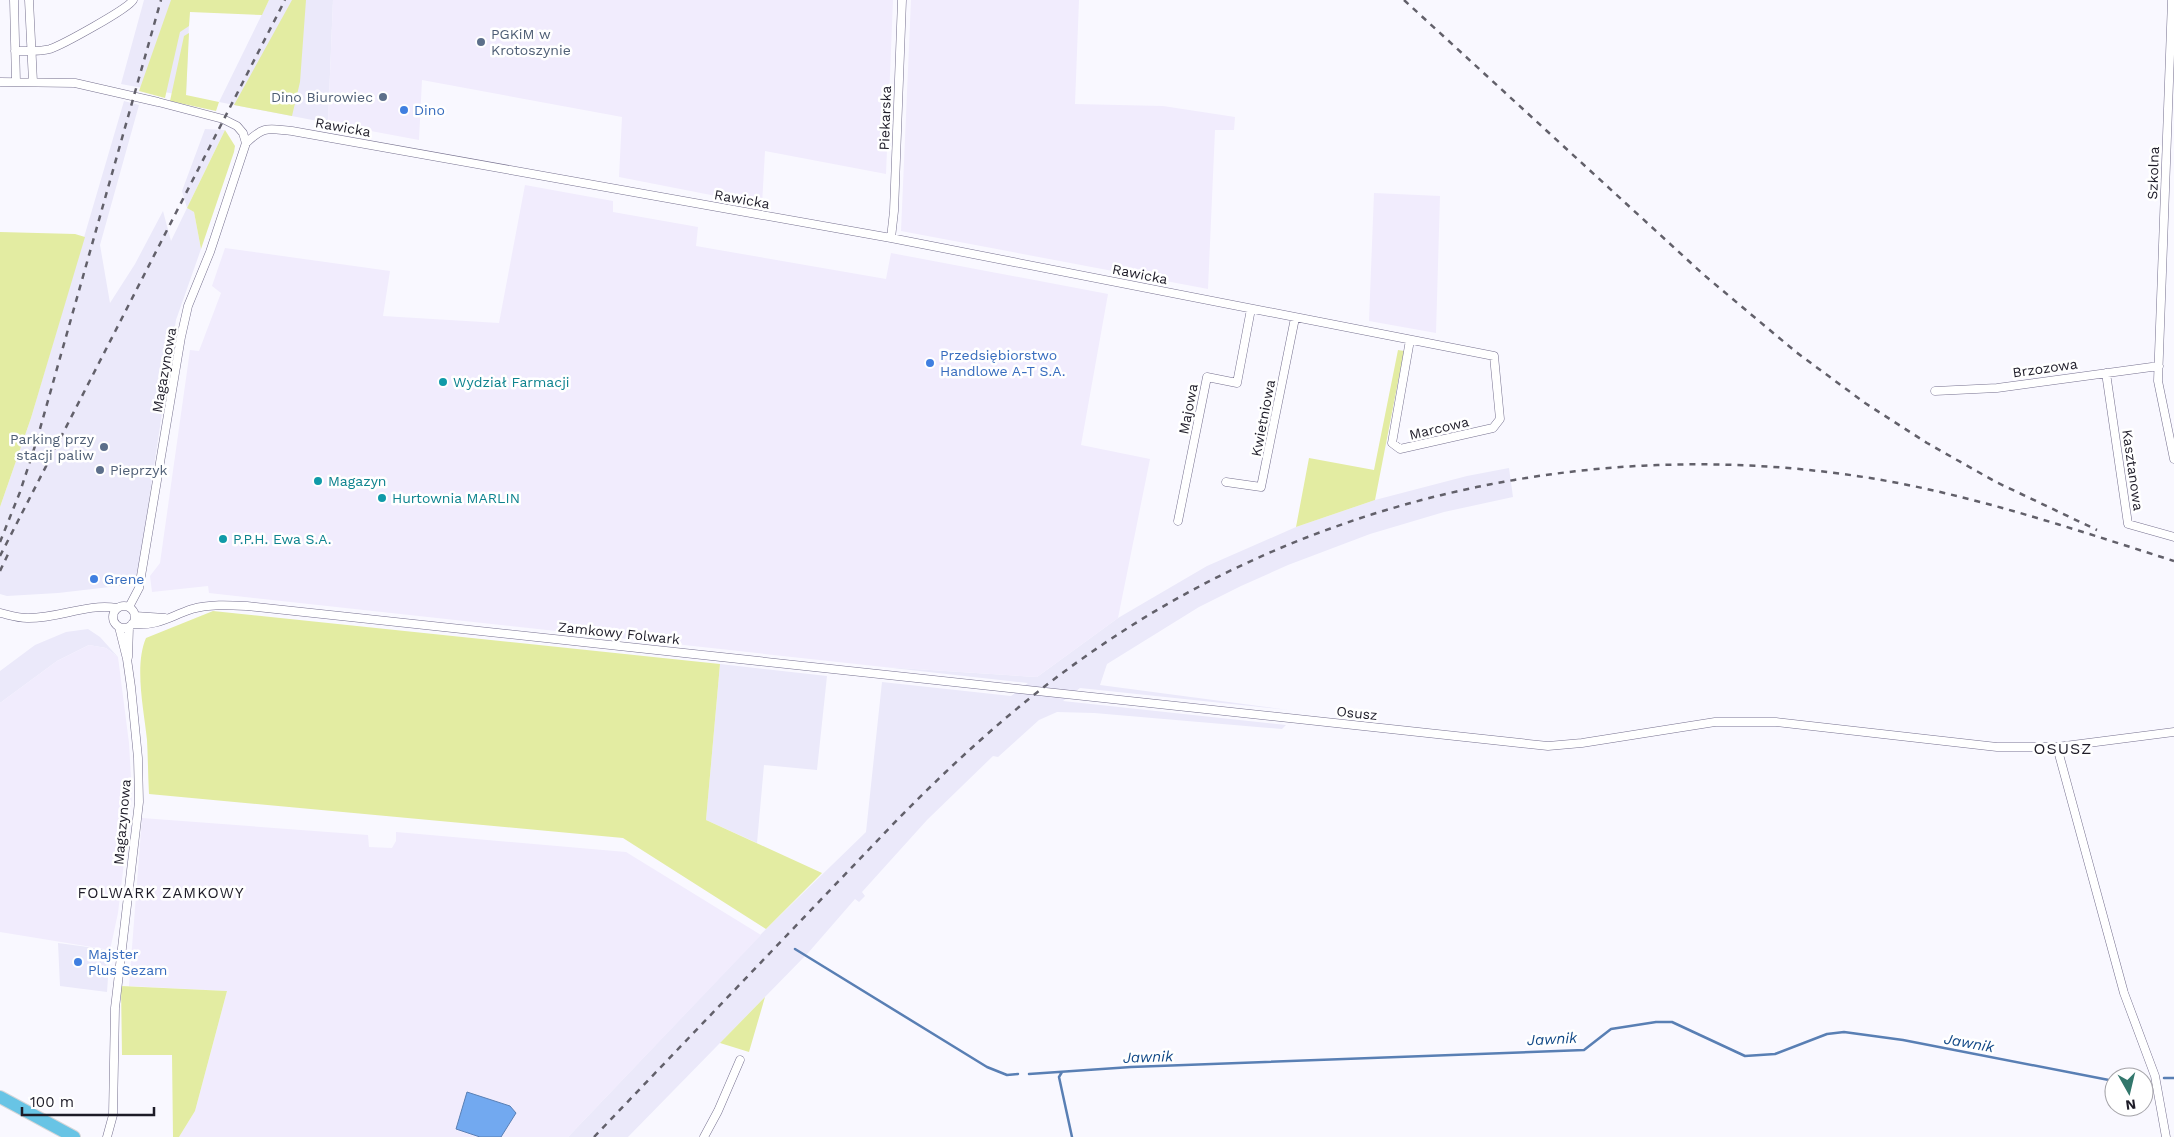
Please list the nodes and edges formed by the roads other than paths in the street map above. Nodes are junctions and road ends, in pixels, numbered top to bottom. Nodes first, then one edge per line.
1 (14, 0) edge
2 (29, 0) edge
3 (133, 0) edge
4 (902, 0) edge
5 (2172, 0) edge
6 (15, 51) junction
7 (31, 51) junction
8 (0, 82) edge
9 (16, 82) junction
10 (33, 82) junction
11 (246, 142) junction
12 (891, 238) junction
13 (1251, 309) junction
14 (1295, 318) junction
15 (1410, 340) junction
16 (1494, 356) joint
17 (2159, 366) junction
18 (2106, 373) junction
19 (1935, 391) dead end
20 (2174, 459) edge
21 (1226, 482) dead end
22 (1178, 521) dead end
23 (2174, 537) edge
24 (129, 607) junction
25 (89, 608) junction
26 (117, 608) junction
27 (0, 613) edge
28 (112, 617) junction
29 (132, 622) junction
30 (119, 627) junction
31 (127, 659) junction
32 (1068, 694) joint
33 (2174, 732) edge
34 (2057, 747) junction
35 (740, 1060) dead end
36 (0, 1096) edge
37 (74, 1137) edge
38 (107, 1137) edge
39 (704, 1137) edge
40 (2166, 1137) edge

1 - 6 street
2 - 7 street
3 - 7 street
4 - 12 street, Piekarska
5 - 17 street, Szkolna
6 - 7 street
6 - 9 street
7 - 10 street
8 - 9 street
9 - 10 street
10 - 11 street
11 - 12 street, Rawicka
11 - 24 street, Magazynowa
12 - 13 street, Rawicka
13 - 14 street, Rawicka
13 - 22 street, Majowa
14 - 15 street, Rawicka
14 - 21 street, Kwietniowa
15 - 16 street, Rawicka
15 - 16 street, Marcowa
17 - 18 street, Brzozowa
17 - 20 street, Szkolna
18 - 19 street, Brzozowa
18 - 23 street, Kasztanowa
24 - 26 street
24 - 29 street
25 - 26 street
25 - 27 street
25 - 28 street
26 - 28 street
28 - 30 street
29 - 30 street
29 - 31 street, Magazynowa
29 - 32 street, Zamkowy Folwark
30 - 31 street, Magazynowa
31 - 38 street, Magazynowa
32 - 34 street, Osusz
33 - 34 street, Osusz
34 - 40 street
35 - 39 street
36 - 37 main road

